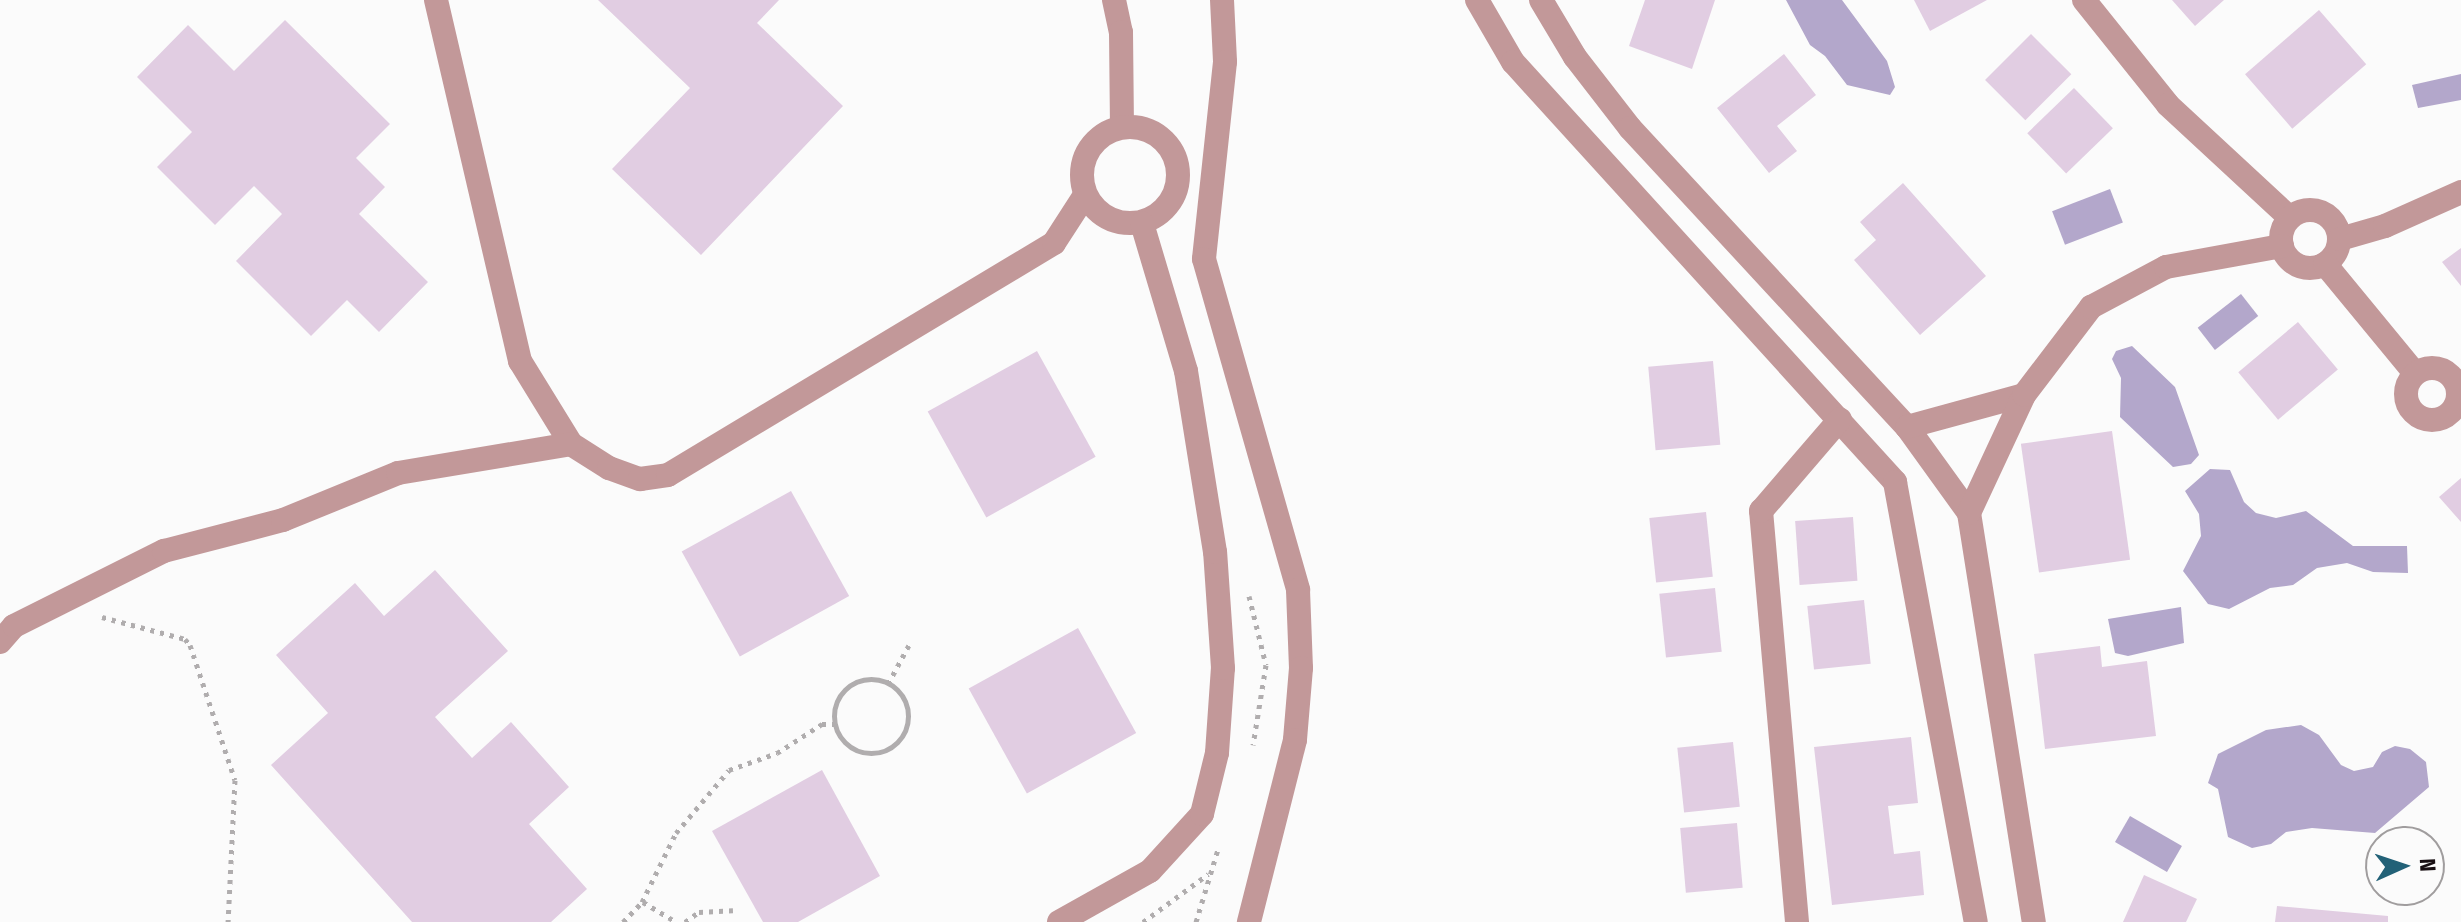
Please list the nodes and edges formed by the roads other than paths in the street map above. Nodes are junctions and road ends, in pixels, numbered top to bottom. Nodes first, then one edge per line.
1 (436, 0) edge
2 (1114, 0) edge
3 (1222, 0) edge
4 (1477, 0) edge
5 (1541, 0) edge
6 (2084, 0) edge
7 (1122, 127) junction
8 (2461, 192) edge
9 (1085, 195) junction
10 (2290, 218) junction
11 (1142, 223) junction
12 (2340, 239) junction
13 (2282, 246) junction
14 (2325, 264) junction
15 (2415, 373) dead end
16 (2024, 395) junction
17 (1840, 419) junction
18 (1907, 427) junction
19 (571, 444) junction
20 (1969, 513) junction
21 (0, 642) edge
22 (1059, 922) edge
23 (1249, 922) edge
24 (1797, 922) edge
25 (1976, 922) edge
26 (2034, 922) edge

1 - 19 street
2 - 7 street
3 - 23 street
4 - 17 street
5 - 18 street
6 - 10 street
7 - 9 street
7 - 11 street
8 - 12 street
9 - 11 street
9 - 19 street
10 - 12 street
10 - 13 street
11 - 22 street
12 - 14 street
13 - 14 street
13 - 16 street
14 - 15 street
16 - 18 street
16 - 20 street
17 - 24 street
17 - 25 street
18 - 20 street
19 - 21 street
20 - 26 street

